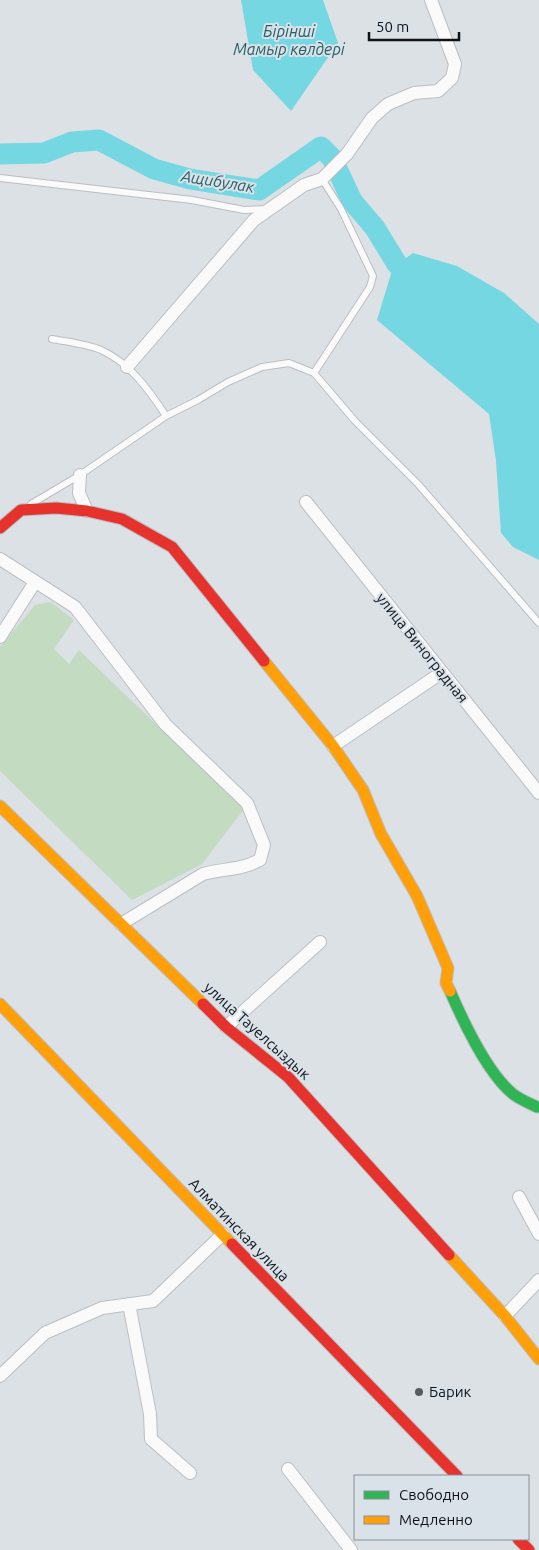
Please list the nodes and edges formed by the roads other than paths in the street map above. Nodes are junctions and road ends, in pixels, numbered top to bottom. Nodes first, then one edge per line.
1 (430, 0) edge
2 (0, 178) edge
3 (322, 179) junction
4 (268, 209) junction
5 (52, 339) dead end
6 (127, 367) junction
7 (314, 373) junction
8 (166, 416) junction
9 (80, 474) junction
10 (306, 502) dead end
11 (21, 510) junction
12 (87, 511) junction
13 (0, 528) edge
14 (0, 559) edge
15 (35, 582) junction
16 (539, 623) edge
17 (0, 636) edge
18 (441, 673) junction
19 (333, 746) junction
20 (534, 777) edge
21 (539, 793) edge
22 (0, 806) edge
23 (121, 924) junction
24 (320, 942) dead end
25 (0, 1004) edge
26 (226, 1027) junction
27 (537, 1107) dead end
28 (519, 1198) dead end
29 (223, 1234) junction
30 (539, 1234) edge
31 (539, 1280) edge
32 (129, 1304) junction
33 (505, 1316) junction
34 (539, 1359) edge
35 (0, 1376) edge
36 (288, 1469) dead end
37 (190, 1472) dead end
38 (456, 1475) edge
39 (519, 1540) edge
40 (351, 1550) edge
41 (529, 1550) edge

1 - 3 street
2 - 4 lane
3 - 4 street
3 - 7 lane
4 - 6 street
5 - 6 lane
6 - 8 lane
7 - 8 lane
7 - 16 lane
8 - 9 lane
9 - 11 lane
9 - 12 street
10 - 18 street, улица Виноградная
11 - 12 street
11 - 13 street
12 - 19 street
14 - 15 street
15 - 17 street
15 - 23 street
18 - 19 street
18 - 20 street, улица Виноградная
19 - 27 street
20 - 21 street, улица Виноградная
22 - 23 street, улица Тауелсыздык
23 - 26 street, улица Тауелсыздык
24 - 26 street
25 - 29 street, Алматинская улица
26 - 33 street, улица Тауелсыздык
28 - 30 street
29 - 32 street
29 - 38 street, Алматинская улица
31 - 33 street
32 - 35 street
32 - 37 street
33 - 34 street, улица Тауелсыздык
36 - 40 street
39 - 41 street

